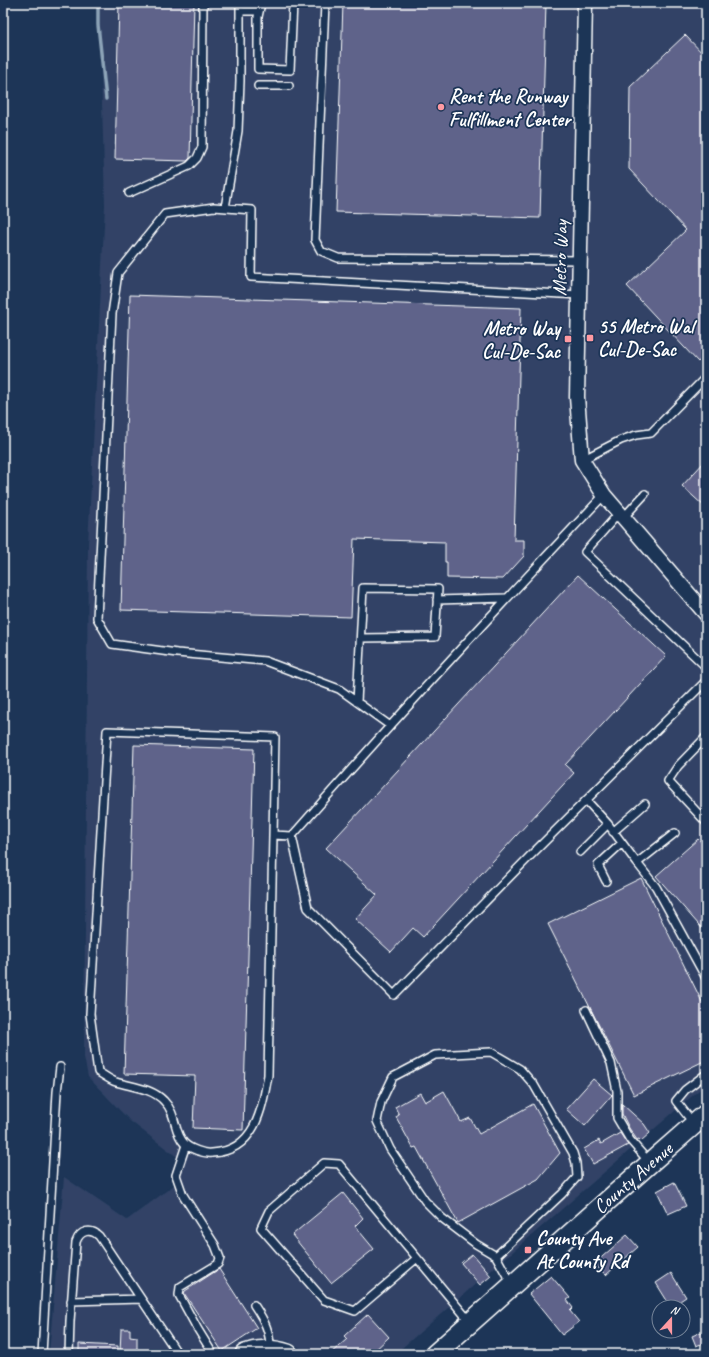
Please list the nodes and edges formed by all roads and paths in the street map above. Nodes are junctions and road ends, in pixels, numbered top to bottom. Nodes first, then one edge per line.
1 (203, 3) edge
2 (240, 3) edge
3 (261, 3) edge
4 (293, 3) edge
5 (325, 3) edge
6 (585, 3) edge
7 (240, 11) junction
8 (259, 11) junction
9 (258, 86) dead end
10 (289, 86) dead end
11 (129, 193) dead end
12 (225, 208) junction
13 (580, 260) junction
14 (579, 294) junction
15 (706, 377) edge
16 (582, 460) junction
17 (645, 494) dead end
18 (604, 495) junction
19 (621, 516) junction
20 (506, 598) junction
21 (437, 600) junction
22 (706, 614) edge
23 (361, 638) junction
24 (706, 666) edge
25 (706, 681) edge
26 (358, 702) junction
27 (389, 725) junction
28 (706, 737) edge
29 (586, 800) junction
30 (645, 804) dead end
31 (706, 822) edge
32 (608, 824) junction
33 (613, 832) junction
34 (675, 833) dead end
35 (273, 835) junction
36 (292, 836) junction
37 (622, 843) junction
38 (580, 852) dead end
39 (637, 863) junction
40 (606, 881) dead end
41 (706, 978) edge
42 (586, 1010) dead end
43 (60, 1067) dead end
44 (706, 1074) edge
45 (700, 1119) edge
46 (186, 1145) junction
47 (650, 1163) junction
48 (496, 1256) junction
49 (417, 1258) junction
50 (512, 1285) junction
51 (141, 1299) junction
52 (496, 1300) junction
53 (71, 1301) junction
54 (254, 1305) dead end
55 (471, 1323) junction
56 (279, 1352) edge
57 (42, 1354) edge
58 (69, 1354) edge
59 (178, 1354) edge
60 (213, 1354) edge
61 (245, 1354) edge
62 (435, 1354) edge
63 (450, 1354) edge

1 - 11 lane
2 - 7 lane
3 - 8 lane
4 - 8 lane
5 - 13 lane
6 - 13 street, Metro Way
7 - 8 lane
7 - 12 lane
9 - 10 lane
12 - 14 lane
12 - 26 lane
13 - 14 street, Metro Way
14 - 16 street, Metro Way
15 - 16 lane
16 - 18 street, Metro Way
17 - 19 lane
18 - 19 street, Metro Way
18 - 20 lane
19 - 22 street, Metro Way
19 - 24 lane
20 - 21 lane
20 - 27 lane
21 - 23 lane
21 - 23 lane
23 - 26 lane
25 - 29 lane
26 - 27 lane
27 - 36 lane
28 - 31 lane
29 - 32 lane
29 - 36 lane
30 - 33 lane
32 - 33 lane
32 - 38 lane
33 - 37 lane
34 - 39 lane
35 - 36 lane
35 - 46 lane
35 - 46 lane
37 - 39 lane
37 - 40 lane
39 - 41 lane
42 - 47 lane
43 - 57 lane
44 - 45 lane
45 - 47 main road, County Avenue
46 - 60 lane
47 - 50 main road, County Avenue
48 - 48 lane
48 - 50 lane
49 - 49 lane
49 - 55 lane
50 - 52 main road, County Avenue
51 - 53 lane
51 - 53 lane
51 - 59 lane
52 - 55 main road, County Avenue
52 - 63 main road
53 - 58 lane
54 - 56 lane
55 - 62 main road, County Avenue
56 - 61 main road

